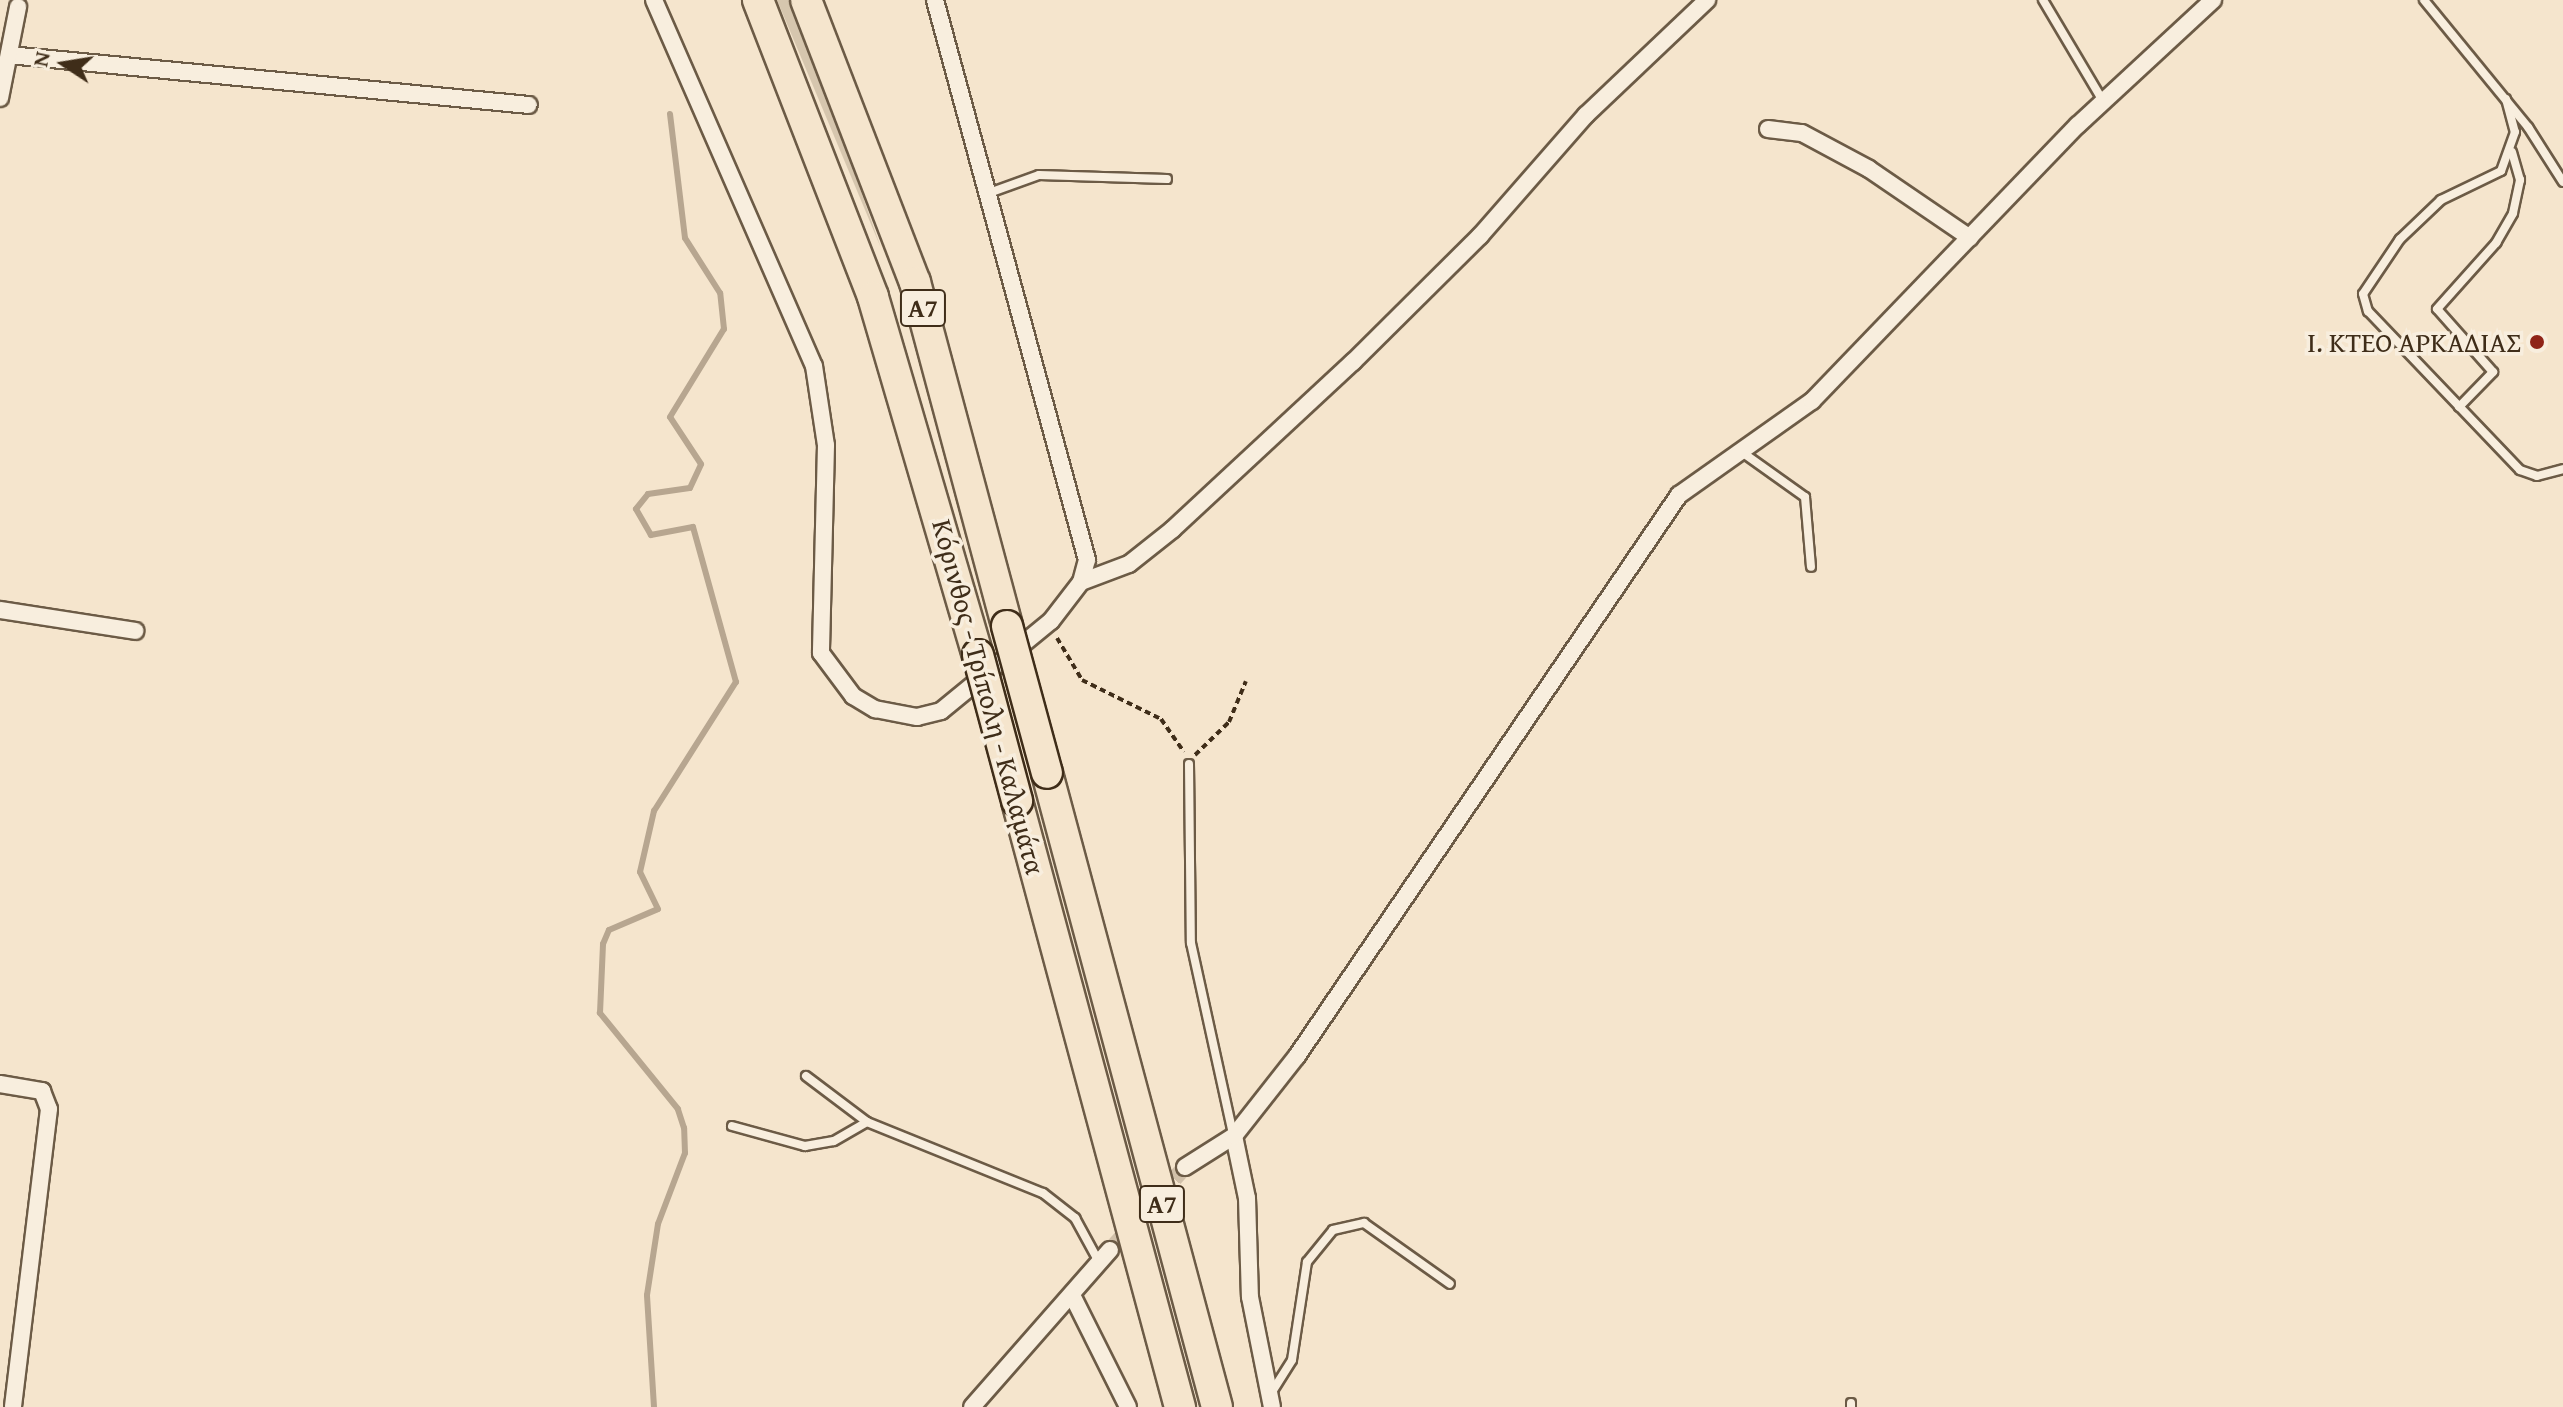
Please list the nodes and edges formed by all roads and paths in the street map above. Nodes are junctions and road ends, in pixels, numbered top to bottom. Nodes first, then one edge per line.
1 (654, 0) edge
2 (758, 0) edge
3 (806, 0) edge
4 (935, 0) edge
5 (1707, 0) edge
6 (2043, 0) edge
7 (2213, 0) edge
8 (2424, 0) edge
9 (18, 7) dead end
10 (9, 55) junction
11 (0, 98) edge
12 (2506, 99) junction
13 (2104, 101) junction
14 (529, 105) dead end
15 (1768, 129) dead end
16 (2512, 151) junction
17 (1167, 179) dead end
18 (2563, 182) edge
19 (989, 193) junction
20 (1970, 238) junction
21 (2459, 407) junction
22 (1739, 449) junction
23 (2563, 469) edge
24 (1811, 567) dead end
25 (1081, 582) junction
26 (0, 610) edge
27 (1051, 621) junction
28 (135, 631) dead end
29 (1246, 681) dead end
30 (1189, 764) junction
31 (806, 1076) dead end
32 (0, 1084) edge
33 (867, 1122) junction
34 (732, 1126) dead end
35 (1234, 1136) junction
36 (1185, 1167) tunnel mouth
37 (1104, 1256) joint
38 (1450, 1284) dead end
39 (1072, 1295) junction
40 (1271, 1402) edge
41 (13, 1407) edge
42 (972, 1407) edge
43 (1128, 1407) edge
44 (1180, 1407) edge
45 (1217, 1407) edge

1 - 27 street
2 - 44 highway, Κόρινθος - Τρίπολη - Καλαμάτα / Α7, bridge
3 - 45 highway, Κόρινθος - Τρίπολη - Καλαμάτα / Α7, bridge
4 - 19 street
5 - 25 street
6 - 13 lane
7 - 13 street
8 - 12 lane
9 - 10 street
10 - 11 street
10 - 14 street
12 - 16 lane
12 - 18 lane
13 - 20 street
15 - 20 street
16 - 21 lane
16 - 21 lane
17 - 19 lane
19 - 25 street
20 - 22 street
21 - 23 lane
22 - 24 lane
22 - 35 street
25 - 27 street
26 - 28 street
27 - 30 path
29 - 30 path
30 - 35 lane
31 - 33 lane
32 - 41 street
33 - 34 lane
33 - 37 lane
35 - 36 street
35 - 40 street
37 - 39 street
38 - 40 lane
39 - 42 street
39 - 43 street

